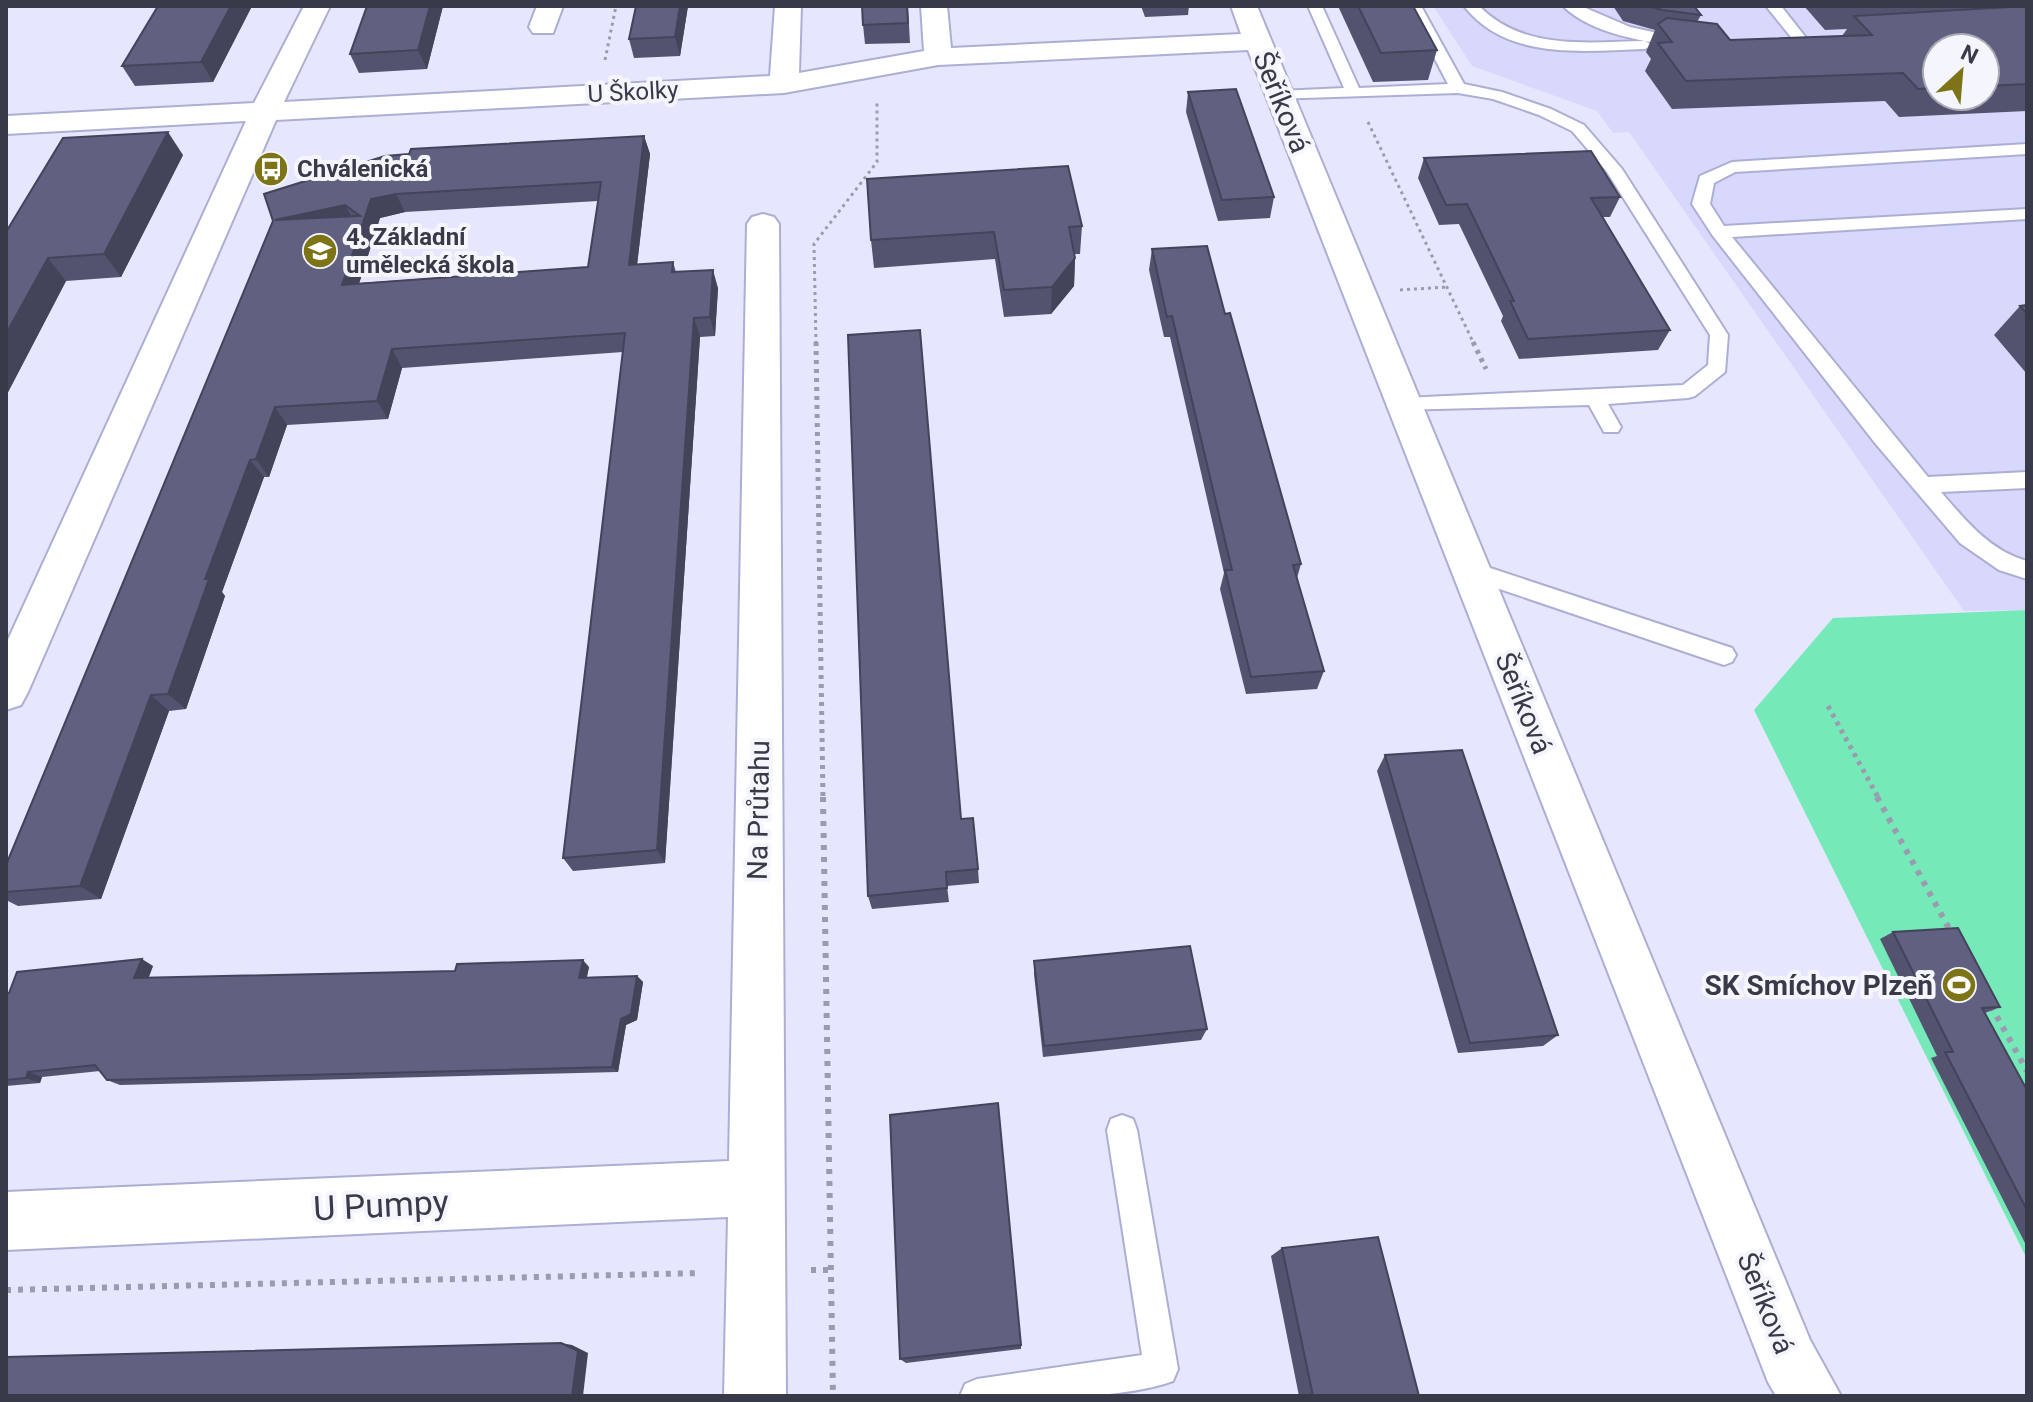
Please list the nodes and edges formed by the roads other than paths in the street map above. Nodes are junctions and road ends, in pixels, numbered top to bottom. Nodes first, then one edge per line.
1 (317, 6) edge
2 (788, 6) edge
3 (934, 6) edge
4 (1315, 6) edge
5 (1414, 6) edge
6 (1471, 6) edge
7 (1570, 6) edge
8 (1773, 6) edge
9 (1250, 24) edge
10 (1800, 39) edge
11 (938, 57) junction
12 (784, 84) junction
13 (1458, 88) junction
14 (1353, 92) junction
15 (1279, 96) junction
16 (265, 111) junction
17 (6, 125) edge
18 (2027, 149) edge
19 (2027, 214) edge
20 (763, 224) dead end
21 (1719, 232) junction
22 (1595, 398) junction
23 (1404, 405) junction
24 (1611, 427) dead end
25 (2027, 480) edge
26 (1923, 485) junction
27 (2027, 570) edge
28 (1472, 571) junction
29 (1724, 655) dead end
30 (6, 692) edge
31 (1122, 1130) dead end
32 (755, 1188) junction
33 (6, 1221) edge
34 (755, 1396) edge
35 (977, 1396) edge
36 (1810, 1396) edge

1 - 16 street
2 - 12 street
3 - 11 street
4 - 14 lane
5 - 13 lane
6 - 7 lane
8 - 10 lane
9 - 11 street, U Školky
9 - 15 street, Šeříková
11 - 12 street, U Školky
12 - 16 street, U Školky
13 - 14 lane
13 - 22 lane
14 - 15 lane
15 - 23 street, Šeříková
16 - 17 street, U Školky
16 - 30 street
18 - 21 lane
19 - 21 lane
20 - 32 street, Na Průtahu
21 - 26 lane
22 - 23 lane
22 - 24 lane
23 - 28 street, Šeříková
25 - 26 lane
26 - 27 lane
28 - 29 lane
28 - 36 street, Šeříková
31 - 35 lane
32 - 33 street, U Pumpy
32 - 34 street, Na Průtahu

